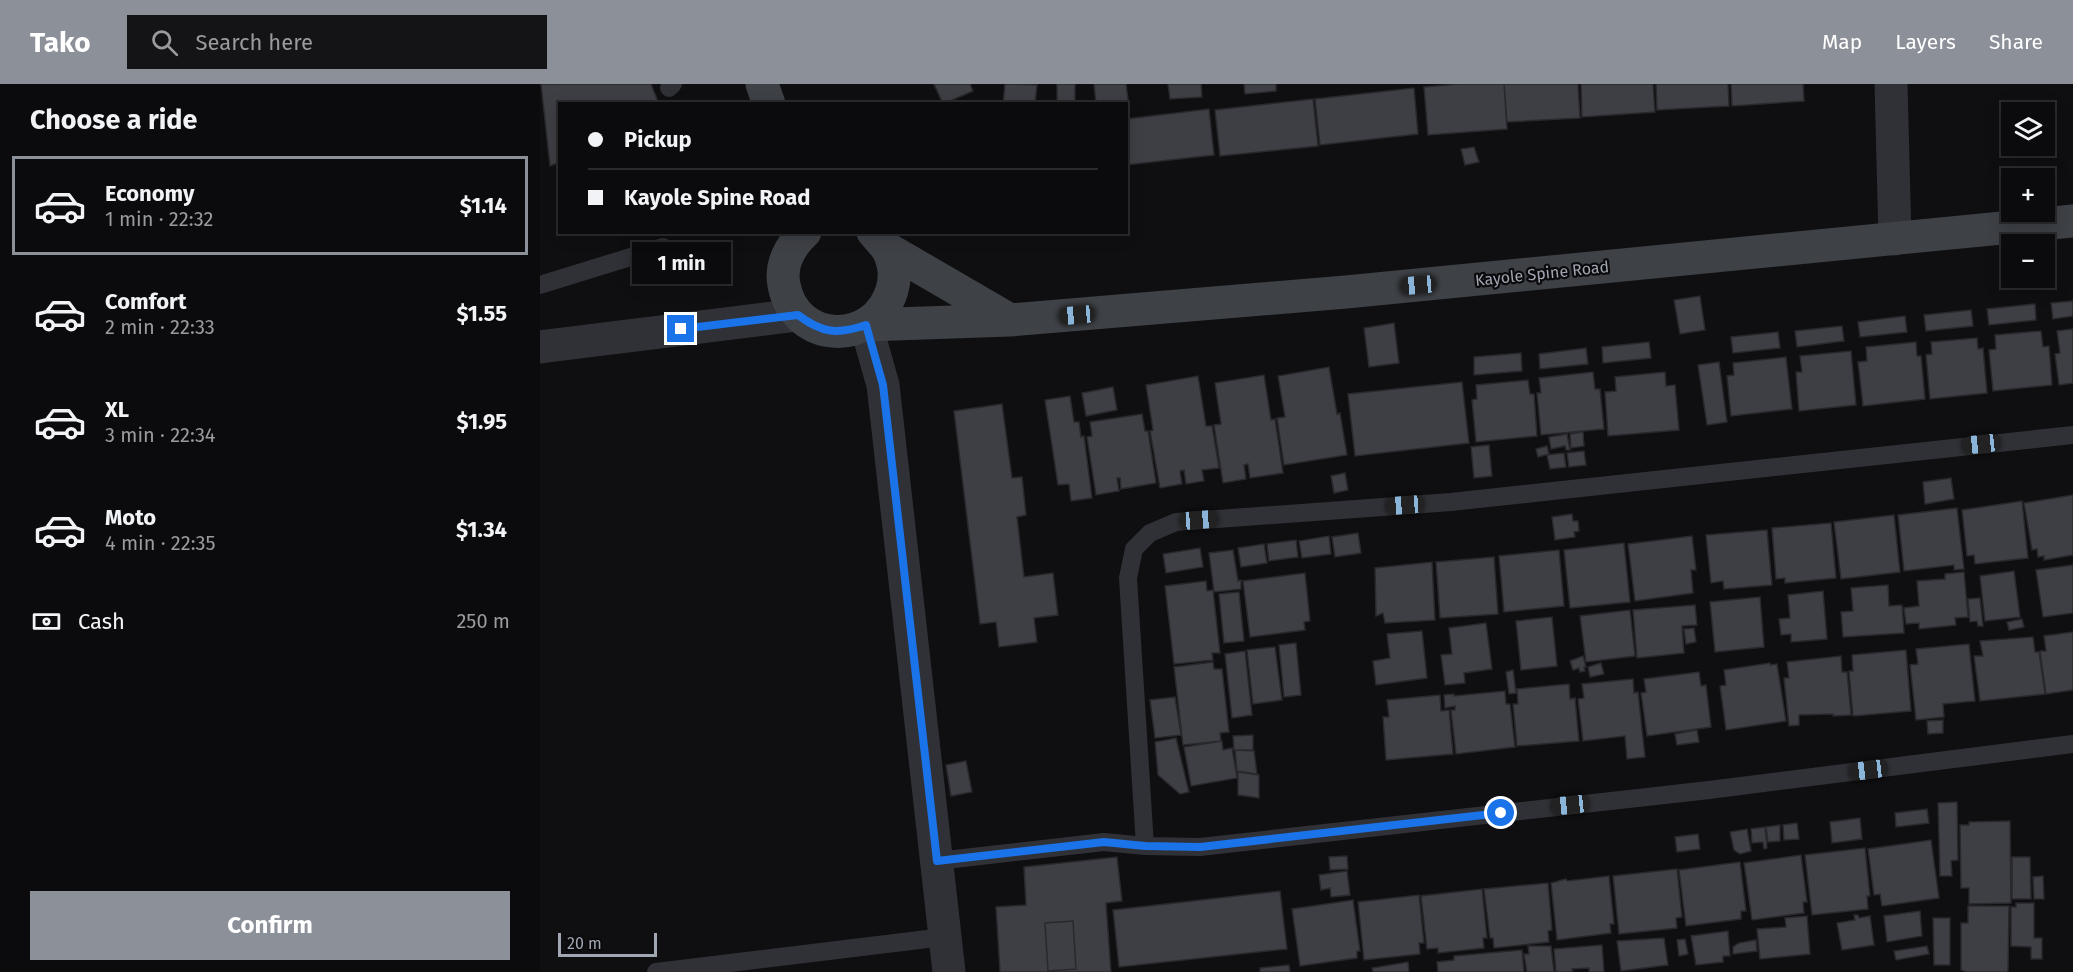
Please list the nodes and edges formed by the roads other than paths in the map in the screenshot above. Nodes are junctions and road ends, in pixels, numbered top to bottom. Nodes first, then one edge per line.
1 (762, 84) edge
2 (1891, 84) edge
3 (768, 102) edge
4 (2073, 220) edge
5 (792, 239) edge
6 (1895, 239) junction
7 (880, 241) edge
8 (663, 247) dead end
9 (540, 285) edge
10 (798, 315) junction
11 (1010, 320) junction
12 (866, 325) junction
13 (540, 347) edge
14 (2073, 435) edge
15 (2073, 744) edge
16 (1145, 846) junction
17 (937, 861) junction
18 (944, 937) junction
19 (656, 972) edge
20 (949, 972) edge

1 - 3 main road
2 - 6 street
4 - 6 main road, Kayole Spine Road
5 - 10 main road
6 - 11 main road, Kayole Spine Road
7 - 11 main road
7 - 12 main road
8 - 9 lane
10 - 12 main road, Kayole Spine Road
10 - 13 street
11 - 12 main road, Kayole Spine Road
12 - 17 street
14 - 16 lane
15 - 16 lane
16 - 17 lane
17 - 18 street
18 - 19 lane
18 - 20 street

